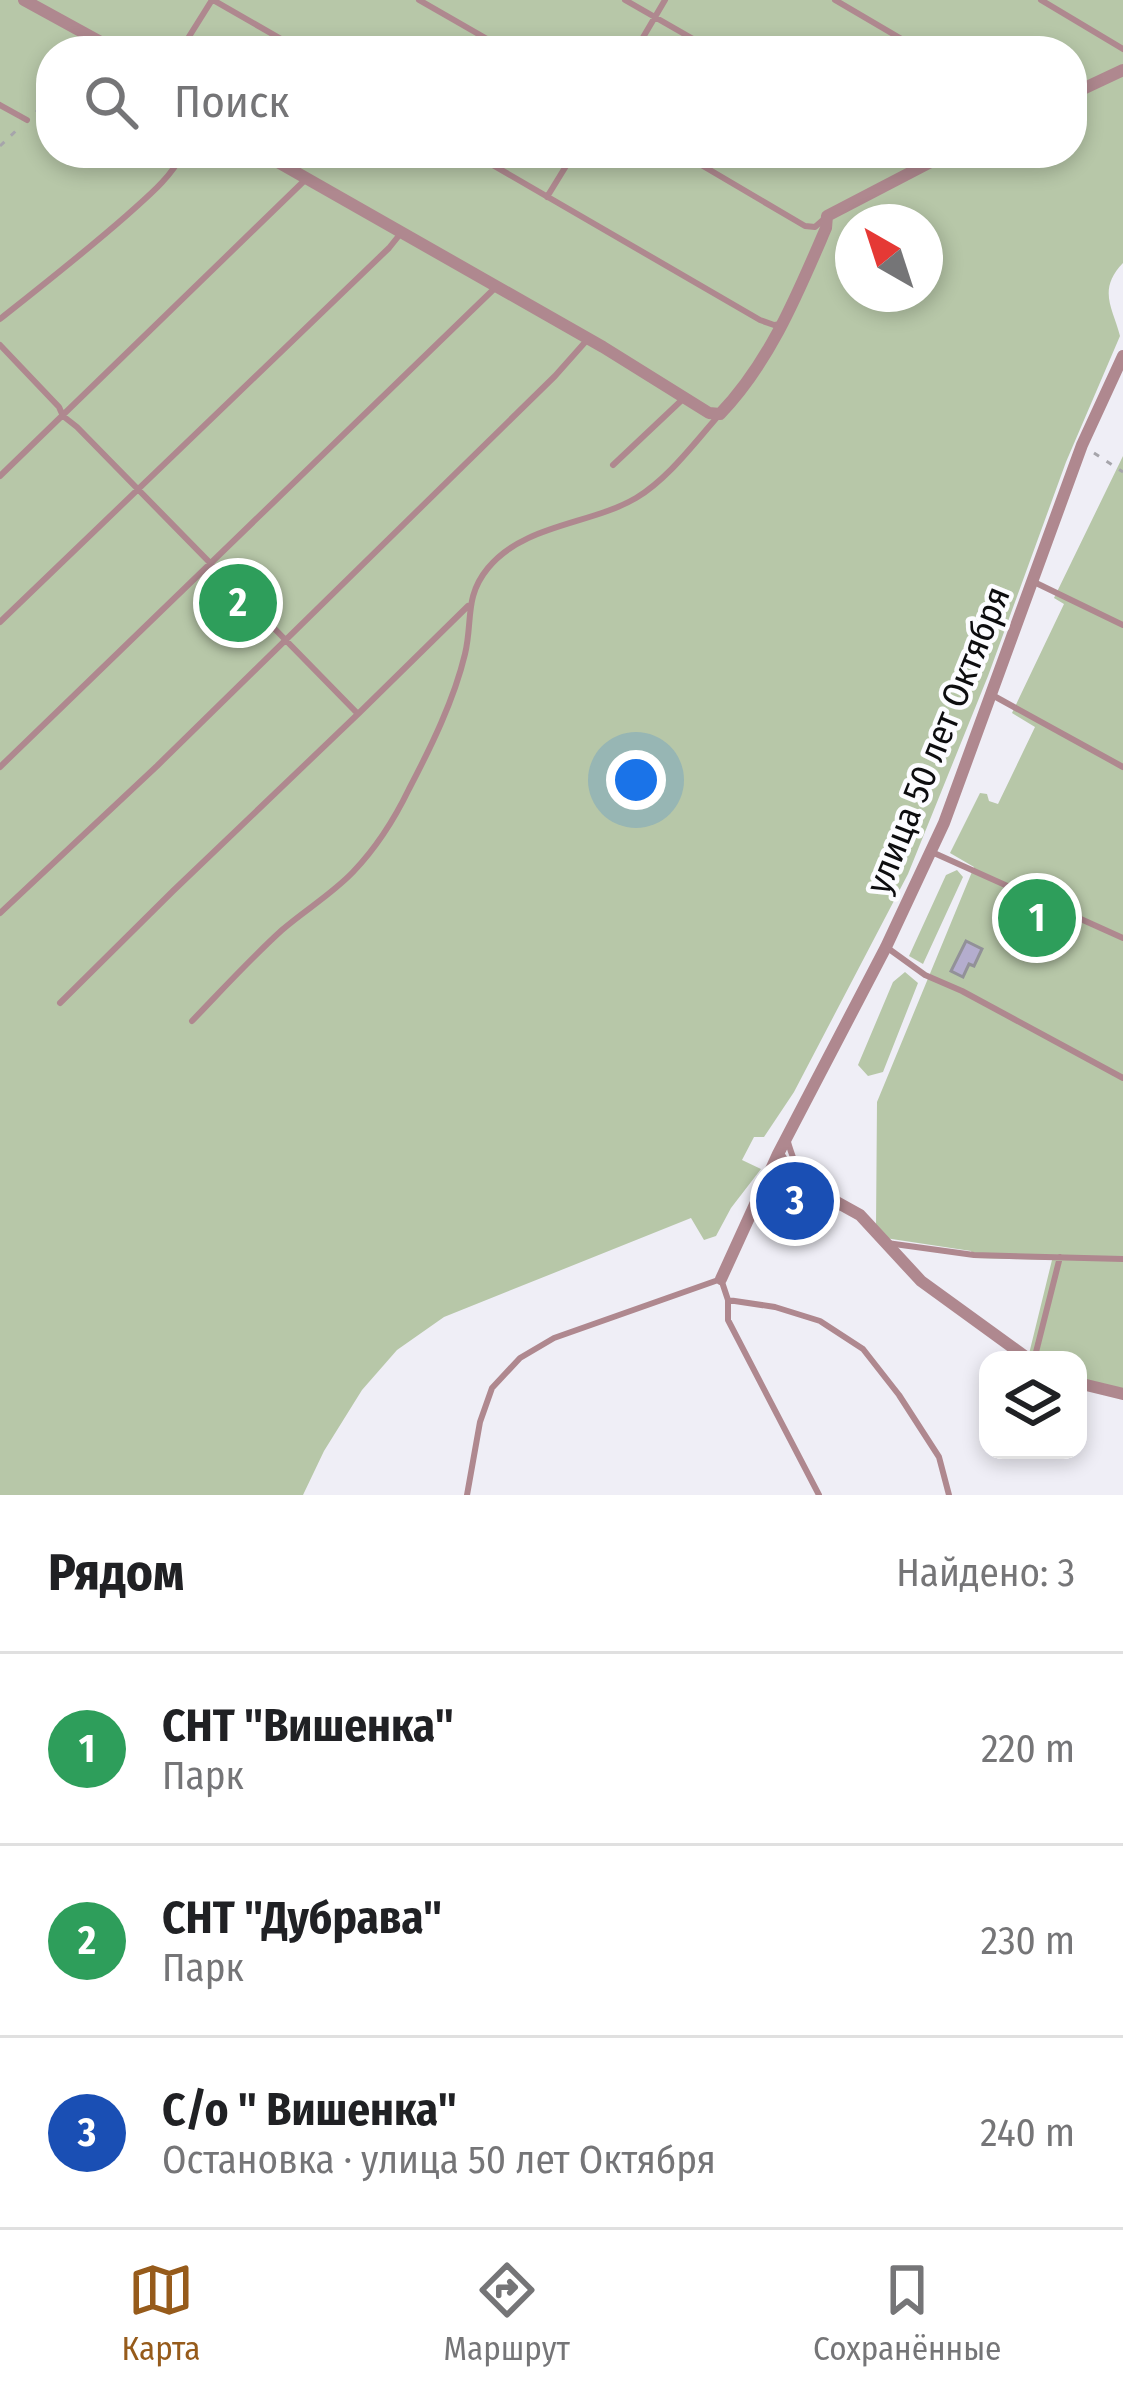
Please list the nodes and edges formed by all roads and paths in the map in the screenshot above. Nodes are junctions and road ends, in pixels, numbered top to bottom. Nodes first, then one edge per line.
1 (24, 0) edge
2 (212, 0) edge
3 (419, 0) edge
4 (625, 0) edge
5 (664, 0) edge
6 (835, 0) edge
7 (1041, 0) edge
8 (654, 17) junction
9 (90, 36) edge
10 (189, 36) edge
11 (276, 36) edge
12 (482, 36) edge
13 (643, 36) edge
14 (688, 36) edge
15 (896, 36) edge
16 (1123, 49) edge
17 (1123, 70) edge
18 (1087, 87) edge
19 (0, 105) edge
20 (27, 120) dead end
21 (175, 168) edge
22 (286, 168) edge
23 (498, 168) edge
24 (565, 168) edge
25 (706, 168) edge
26 (917, 168) edge
27 (305, 180) junction
28 (547, 196) junction
29 (827, 216) junction
30 (401, 233) junction
31 (496, 287) junction
32 (0, 319) edge
33 (782, 324) junction
34 (587, 340) junction
35 (0, 345) edge
36 (1123, 356) edge
37 (684, 398) junction
38 (720, 414) junction
39 (63, 416) junction
40 (1082, 445) junction
41 (614, 465) dead end
42 (1123, 472) edge
43 (0, 476) edge
44 (138, 490) junction
45 (212, 565) junction
46 (1033, 581) junction
47 (469, 605) junction
48 (0, 622) edge
49 (1123, 625) edge
50 (284, 641) junction
51 (991, 694) junction
52 (358, 714) junction
53 (0, 767) edge
54 (1123, 767) edge
55 (931, 851) junction
56 (0, 913) edge
57 (1123, 938) edge
58 (886, 947) junction
59 (60, 1003) dead end
60 (192, 1021) dead end
61 (1123, 1078) edge
62 (787, 1136) junction
63 (778, 1154) junction
64 (796, 1179) junction
65 (766, 1181) junction
66 (883, 1242) junction
67 (1060, 1257) junction
68 (1123, 1259) edge
69 (721, 1280) junction
70 (728, 1300) junction
71 (1019, 1351) edge
72 (1034, 1351) edge
73 (1087, 1385) edge
74 (1123, 1394) edge
75 (467, 1495) edge
76 (819, 1495) edge
77 (949, 1495) edge

1 - 9 street
2 - 10 lane
2 - 11 lane
3 - 12 lane
4 - 8 lane
5 - 8 lane
6 - 15 lane
7 - 16 lane
8 - 13 lane
8 - 14 lane
17 - 18 street
19 - 20 lane
21 - 32 lane
22 - 27 street
23 - 28 lane
24 - 28 lane
25 - 29 lane
26 - 29 street
27 - 30 street
27 - 39 lane
28 - 33 lane
29 - 33 street
30 - 31 street
30 - 44 lane
31 - 34 street
31 - 45 lane
33 - 38 street
34 - 37 street
34 - 50 lane
35 - 39 lane
36 - 40 street, улица 50 лет Октября
37 - 38 street
37 - 41 lane
38 - 47 lane
39 - 43 lane
39 - 44 lane
40 - 42 path
40 - 46 street, улица 50 лет Октября
44 - 45 lane
44 - 48 lane
45 - 50 lane
45 - 53 lane
46 - 49 lane
46 - 51 street, улица 50 лет Октября
47 - 52 lane
47 - 60 lane
50 - 52 lane
50 - 56 lane
51 - 54 lane
51 - 55 street, улица 50 лет Октября
52 - 59 lane
55 - 57 lane
55 - 58 street, улица 50 лет Октября
58 - 61 lane
58 - 62 street, улица 50 лет Октября
62 - 63 street, улица 50 лет Октября
62 - 64 lane
63 - 64 street
63 - 65 street, улица 50 лет Октября
64 - 65 lane
64 - 66 street
65 - 69 street, улица 50 лет Октября
66 - 67 lane
66 - 71 street
67 - 68 lane
67 - 72 lane
69 - 70 lane
69 - 75 lane
70 - 76 lane
70 - 77 lane
73 - 74 street

